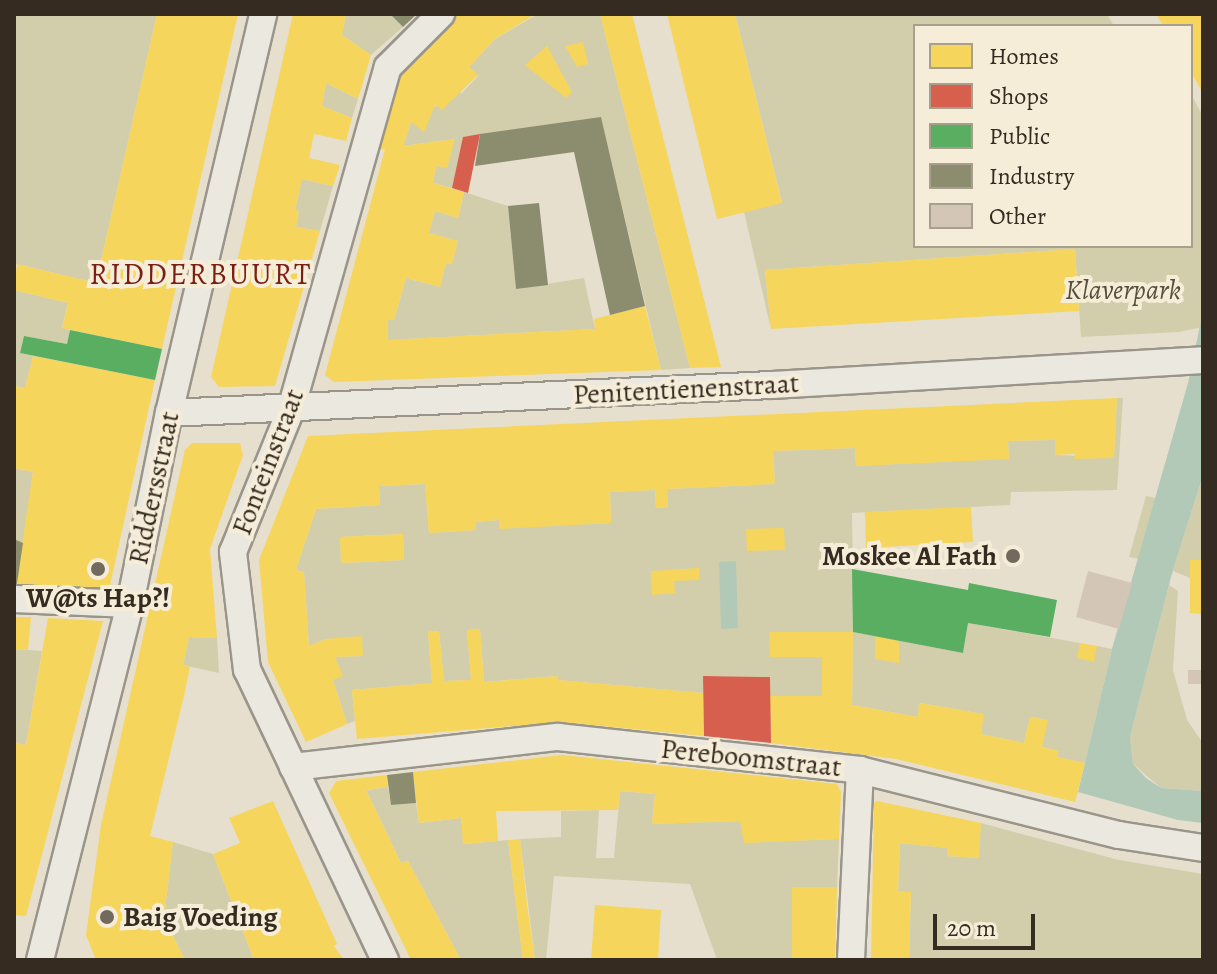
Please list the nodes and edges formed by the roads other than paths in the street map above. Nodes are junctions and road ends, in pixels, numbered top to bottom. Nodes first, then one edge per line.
1 (263, 14) edge
2 (441, 14) edge
3 (1198, 360) edge
4 (291, 409) junction
5 (169, 413) junction
6 (14, 599) edge
7 (130, 604) junction
8 (293, 767) junction
9 (860, 770) junction
10 (1203, 848) edge
11 (40, 960) edge
12 (385, 960) edge
13 (851, 960) edge

1 - 5 street, Riddersstraat
2 - 4 street, Fonteinstraat
3 - 4 street, Penitentienenstraat
4 - 5 street, Penitentienenstraat
4 - 8 street, Fonteinstraat
5 - 7 street, Riddersstraat
6 - 7 street
7 - 11 street, Riddersstraat
8 - 9 street, Pereboomstraat
8 - 12 street, Fonteinstraat
9 - 10 street, Pereboomstraat
9 - 13 street

